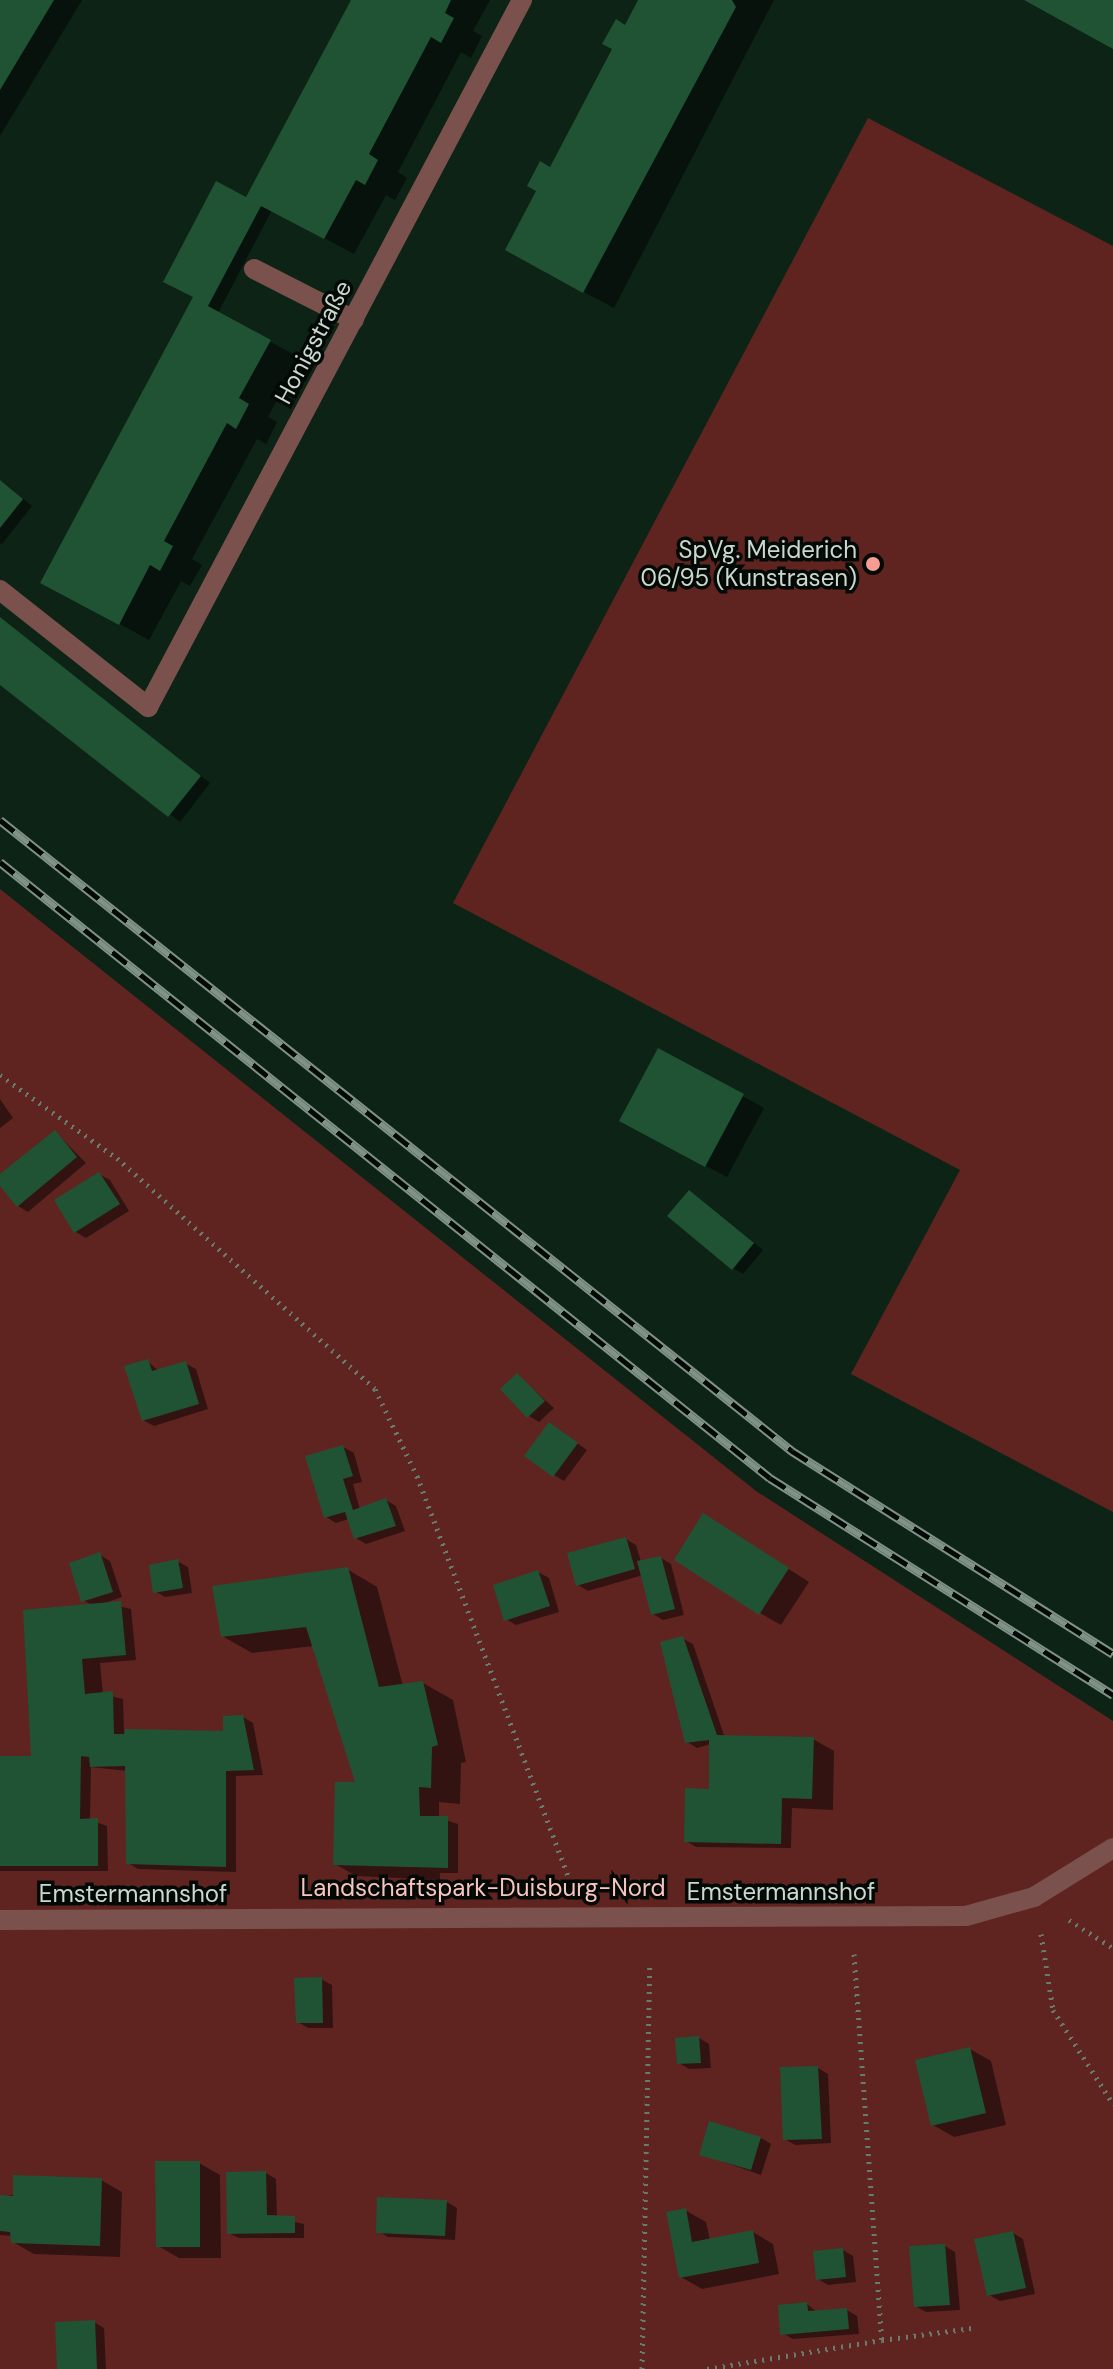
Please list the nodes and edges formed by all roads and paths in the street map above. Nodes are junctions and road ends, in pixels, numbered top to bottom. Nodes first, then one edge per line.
1 (522, 0) edge
2 (254, 269) dead end
3 (354, 320) junction
4 (0, 590) edge
5 (0, 1075) edge
6 (1113, 1848) edge
7 (1034, 1897) junction
8 (579, 1916) junction
9 (848, 1917) junction
10 (0, 1920) edge
11 (1113, 1948) edge
12 (650, 1963) dead end
13 (1113, 2104) edge
14 (972, 2328) dead end
15 (882, 2340) junction
16 (642, 2369) edge
17 (707, 2369) edge

1 - 3 street, Honigstraße
2 - 3 street
3 - 4 street, Honigstraße
5 - 8 path
6 - 7 street, Emstermannshof
7 - 9 street, Emstermannshof
7 - 11 path
7 - 13 path
8 - 9 street, Emstermannshof
8 - 10 street, Emstermannshof
9 - 15 path
12 - 16 path
14 - 15 path
15 - 17 path

